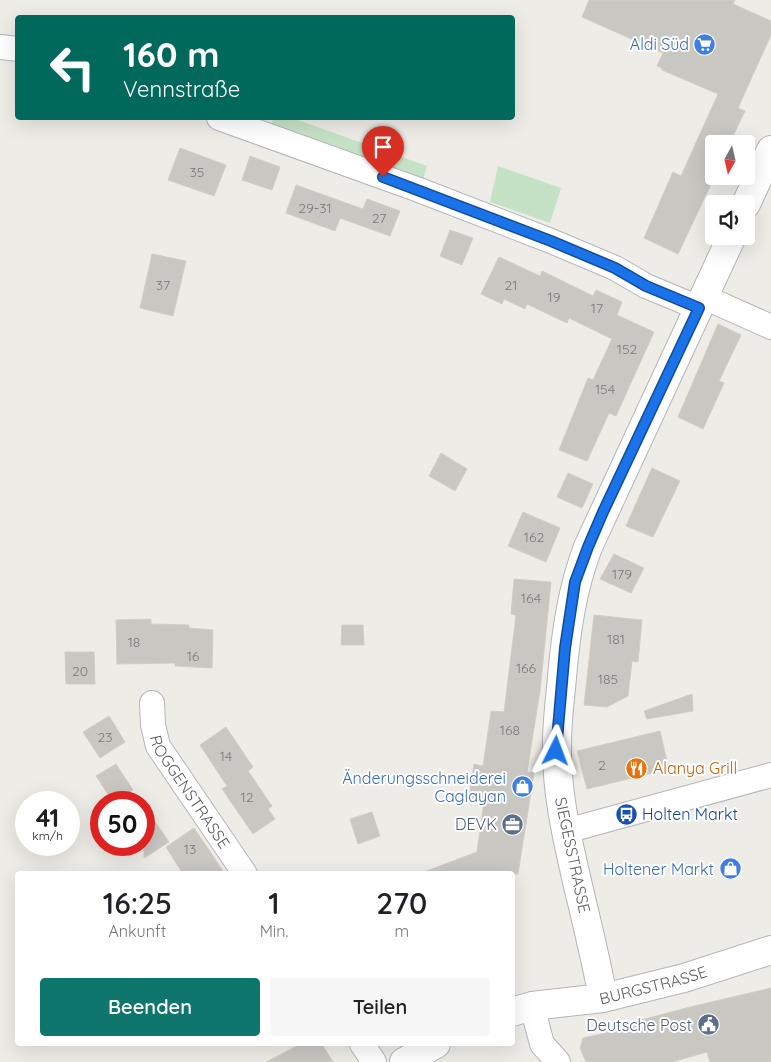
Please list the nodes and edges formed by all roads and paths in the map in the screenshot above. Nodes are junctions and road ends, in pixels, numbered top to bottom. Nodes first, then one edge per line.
1 (0, 48) edge
2 (15, 49) edge
3 (225, 120) edge
4 (771, 150) edge
5 (750, 195) edge
6 (728, 245) edge
7 (701, 303) junction
8 (771, 327) edge
9 (152, 703) dead end
10 (771, 775) edge
11 (566, 831) junction
12 (243, 871) edge
13 (771, 950) edge
14 (603, 998) junction
15 (522, 1009) edge
16 (363, 1046) edge
17 (432, 1046) edge
18 (374, 1062) edge
19 (404, 1062) edge
20 (558, 1062) edge

1 - 2 street
3 - 7 street
4 - 5 main road
6 - 7 main road, SIEGESSTRASSE
7 - 8 street
7 - 11 main road, SIEGESSTRASSE
9 - 12 street, ROGGENSTRASSE
10 - 11 street
11 - 14 main road, SIEGESSTRASSE
13 - 14 main road, BURGSTRASSE
14 - 15 main road, BURGSTRASSE
15 - 20 street
16 - 18 street
17 - 19 main road

